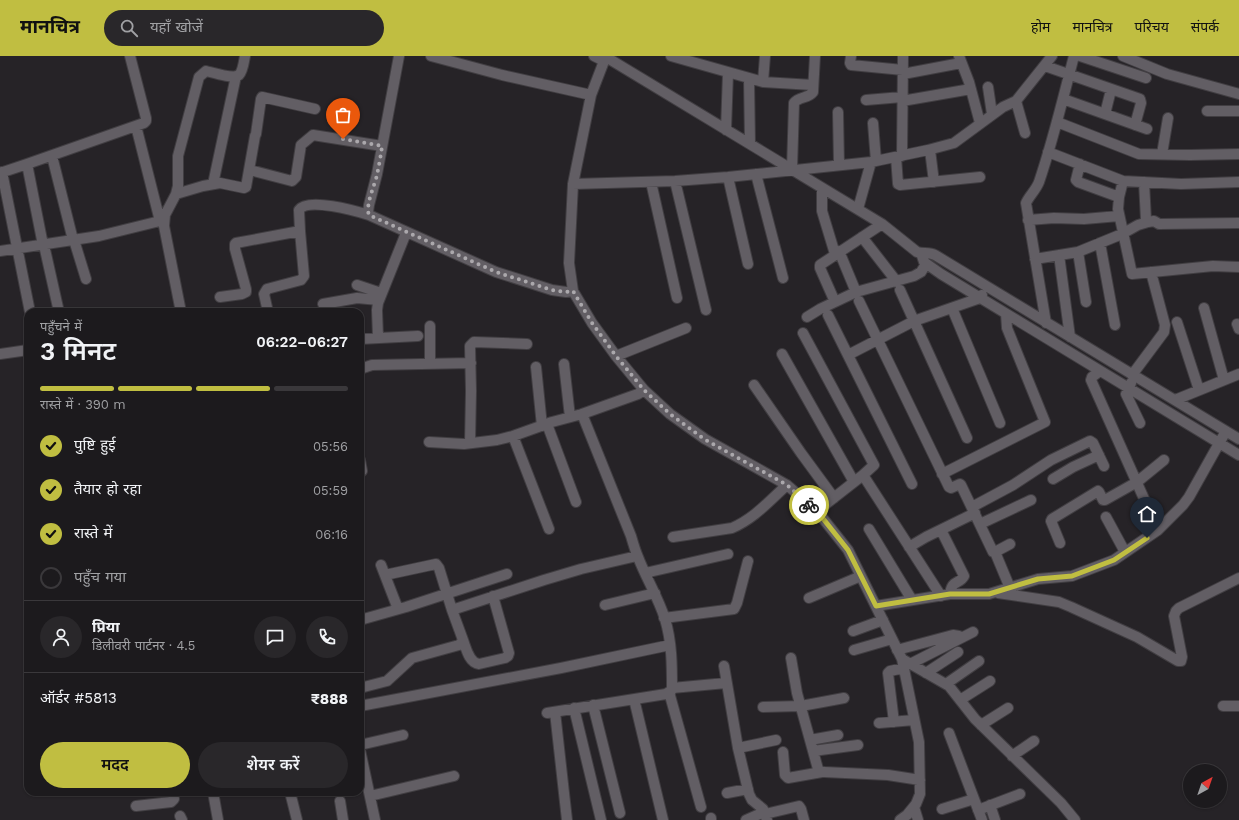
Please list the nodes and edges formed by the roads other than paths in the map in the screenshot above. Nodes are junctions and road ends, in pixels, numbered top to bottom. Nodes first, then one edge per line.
1 (130, 56) edge
2 (245, 56) edge
3 (400, 56) edge
4 (431, 56) edge
5 (594, 56) edge
6 (671, 56) edge
7 (765, 56) edge
8 (815, 56) edge
9 (851, 56) edge
10 (903, 56) edge
11 (1052, 56) edge
12 (1074, 56) edge
13 (1080, 56) edge
14 (1123, 56) edge
15 (605, 58) edge
16 (685, 58) edge
17 (960, 59) edge
18 (1045, 66) junction
19 (903, 72) junction
20 (728, 73) junction
21 (1065, 74) junction
22 (236, 76) junction
23 (1146, 78) dead end
24 (749, 79) junction
25 (763, 82) junction
26 (813, 85) junction
27 (988, 87) dead end
28 (971, 89) junction
29 (1111, 90) junction
30 (1239, 94) edge
31 (591, 95) junction
32 (902, 99) junction
33 (1063, 99) junction
34 (866, 100) dead end
35 (1016, 101) junction
36 (315, 109) dead end
37 (1207, 111) dead end
38 (1239, 111) edge
39 (838, 112) dead end
40 (992, 114) junction
41 (1105, 114) junction
42 (1168, 118) dead end
43 (1057, 122) junction
44 (874, 123) dead end
45 (980, 123) junction
46 (1135, 125) junction
47 (136, 126) junction
48 (1148, 129) dead end
49 (726, 130) junction
50 (1025, 133) dead end
51 (750, 144) junction
52 (382, 146) junction
53 (930, 150) junction
54 (1048, 152) junction
55 (1162, 154) junction
56 (1239, 154) edge
57 (52, 156) junction
58 (899, 156) junction
59 (874, 161) junction
60 (27, 164) junction
61 (1080, 164) junction
62 (839, 165) junction
63 (792, 169) junction
64 (250, 170) junction
65 (1, 172) edge
66 (756, 174) junction
67 (728, 177) junction
68 (980, 177) dead end
69 (1123, 181) junction
70 (651, 182) junction
71 (675, 182) junction
72 (934, 182) junction
73 (1144, 182) junction
74 (1239, 182) edge
75 (213, 184) junction
76 (573, 184) junction
77 (822, 188) junction
78 (176, 194) junction
79 (1119, 197) junction
80 (858, 209) junction
81 (369, 215) junction
82 (1118, 216) junction
83 (162, 220) junction
84 (1028, 220) junction
85 (1148, 222) junction
86 (1239, 223) edge
87 (882, 224) junction
88 (300, 231) junction
89 (406, 233) junction
90 (1122, 234) junction
91 (862, 237) junction
92 (74, 240) junction
93 (1100, 243) junction
94 (44, 245) junction
95 (18, 248) junction
96 (0, 251) edge
97 (1078, 252) junction
98 (837, 253) junction
99 (921, 254) junction
100 (1059, 255) junction
101 (1036, 259) junction
102 (748, 264) dead end
103 (928, 265) junction
104 (1239, 267) edge
105 (1151, 272) junction
106 (784, 278) dead end
107 (86, 279) dead end
108 (357, 285) dead end
109 (898, 286) junction
110 (987, 287) junction
111 (573, 291) junction
112 (380, 296) junction
113 (220, 297) dead end
114 (858, 297) junction
115 (677, 298) dead end
116 (980, 298) junction
117 (835, 302) junction
118 (1086, 302) dead end
119 (323, 304) dead end
120 (29, 308) edge
121 (59, 308) edge
122 (180, 308) edge
123 (267, 308) edge
124 (952, 308) junction
125 (1204, 308) dead end
126 (706, 310) dead end
127 (1006, 314) junction
128 (828, 315) dead end
129 (807, 317) dead end
130 (914, 321) junction
131 (1177, 322) dead end
132 (1046, 323) junction
133 (1115, 325) dead end
134 (430, 326) dead end
135 (686, 328) dead end
136 (803, 333) dead end
137 (418, 336) dead end
138 (378, 337) junction
139 (1070, 337) junction
140 (364, 338) edge
141 (878, 339) junction
142 (527, 344) dead end
143 (24, 351) edge
144 (0, 354) edge
145 (782, 354) dead end
146 (848, 355) junction
147 (616, 356) junction
148 (471, 363) junction
149 (430, 364) junction
150 (564, 364) dead end
151 (364, 367) edge
152 (536, 367) dead end
153 (1100, 371) junction
154 (1239, 374) edge
155 (1134, 375) junction
156 (1224, 380) junction
157 (754, 385) dead end
158 (1128, 388) junction
159 (644, 390) junction
160 (1199, 390) junction
161 (1175, 400) junction
162 (582, 414) junction
163 (570, 417) junction
164 (1000, 423) dead end
165 (1140, 423) dead end
166 (544, 425) junction
167 (1226, 431) junction
168 (513, 436) junction
169 (967, 438) dead end
170 (1239, 439) edge
171 (429, 442) dead end
172 (470, 443) junction
173 (1219, 443) junction
174 (1099, 455) junction
175 (1239, 455) edge
176 (1164, 460) dead end
177 (1104, 466) dead end
178 (942, 474) junction
179 (863, 475) junction
180 (1053, 480) dead end
181 (854, 482) junction
182 (1137, 482) junction
183 (912, 484) dead end
184 (787, 485) junction
185 (834, 498) junction
186 (1031, 500) dead end
187 (576, 502) dead end
188 (974, 510) junction
189 (817, 511) junction
190 (1106, 517) dead end
191 (980, 524) junction
192 (869, 528) dead end
193 (549, 529) dead end
194 (942, 530) junction
195 (1158, 530) junction
196 (672, 537) dead end
197 (1060, 543) dead end
198 (1010, 544) dead end
199 (909, 547) junction
200 (994, 552) junction
201 (1125, 552) junction
202 (728, 554) dead end
203 (637, 556) junction
204 (748, 561) dead end
205 (381, 565) dead end
206 (645, 573) junction
207 (507, 574) dead end
208 (385, 575) junction
209 (860, 576) junction
210 (1239, 578) edge
211 (1036, 580) junction
212 (1010, 588) junction
213 (994, 592) junction
214 (446, 593) junction
215 (655, 593) junction
216 (946, 595) junction
217 (493, 596) junction
218 (809, 598) dead end
219 (1036, 599) junction
220 (912, 600) junction
221 (605, 605) dead end
222 (876, 606) junction
223 (398, 609) junction
224 (452, 610) junction
225 (364, 617) edge
226 (664, 618) junction
227 (883, 620) junction
228 (853, 630) dead end
229 (974, 632) dead end
230 (963, 637) junction
231 (892, 639) junction
232 (463, 640) junction
233 (670, 645) junction
234 (854, 650) dead end
235 (958, 652) dead end
236 (791, 658) dead end
237 (903, 660) junction
238 (979, 660) dead end
239 (724, 666) dead end
240 (926, 673) junction
241 (990, 680) dead end
242 (726, 683) junction
243 (946, 684) junction
244 (364, 687) edge
245 (670, 690) junction
246 (844, 698) dead end
247 (634, 699) junction
248 (960, 700) junction
249 (364, 705) edge
250 (593, 705) junction
251 (801, 706) junction
252 (1223, 706) dead end
253 (1239, 706) edge
254 (763, 707) dead end
255 (574, 708) junction
256 (1008, 708) dead end
257 (914, 720) junction
258 (894, 722) junction
259 (879, 723) dead end
260 (981, 725) junction
261 (838, 734) dead end
262 (949, 734) dead end
263 (403, 735) dead end
264 (776, 740) dead end
265 (810, 740) junction
266 (1034, 741) dead end
267 (364, 744) edge
268 (858, 745) dead end
269 (738, 748) junction
270 (813, 751) junction
271 (783, 752) dead end
272 (1012, 756) junction
273 (364, 768) edge
274 (822, 772) junction
275 (454, 776) dead end
276 (920, 780) junction
277 (748, 789) junction
278 (727, 793) dead end
279 (1020, 794) dead end
280 (174, 796) edge
281 (214, 796) edge
282 (291, 796) edge
283 (370, 796) junction
284 (974, 799) junction
285 (340, 801) dead end
286 (990, 805) junction
287 (136, 806) dead end
288 (701, 807) dead end
289 (914, 807) junction
290 (942, 809) dead end
291 (978, 810) junction
292 (620, 813) dead end
293 (765, 816) edge
294 (218, 820) edge
295 (297, 820) edge
296 (343, 820) edge
297 (375, 820) edge
298 (567, 820) edge
299 (601, 820) edge
300 (663, 820) edge
301 (746, 820) edge
302 (804, 820) edge
303 (900, 820) edge
304 (918, 820) edge
305 (982, 820) edge
306 (995, 820) edge
307 (1075, 820) edge

1 - 47 street
2 - 22 street
3 - 52 street
4 - 31 street
5 - 15 street
6 - 16 street
7 - 25 street
8 - 26 street
9 - 19 street
10 - 19 street
11 - 18 street
12 - 21 street
13 - 23 street
14 - 30 street
15 - 31 street
15 - 49 street
16 - 20 street
17 - 19 street
17 - 28 street
18 - 21 street
18 - 35 street
19 - 32 street
20 - 24 street
20 - 49 street
21 - 29 street
21 - 33 street
22 - 75 street
22 - 78 street
24 - 25 street
24 - 51 street
25 - 26 street
26 - 63 street
27 - 40 street
28 - 32 street
28 - 45 street
29 - 41 street
29 - 46 street
31 - 76 street
32 - 34 street
32 - 58 street
33 - 41 street
33 - 43 street
35 - 40 street
35 - 50 street
36 - 64 street
37 - 38 street
39 - 62 street
40 - 45 street
41 - 46 street
42 - 55 street
43 - 54 street
43 - 55 street
44 - 59 street
45 - 53 street
46 - 48 street
47 - 57 street
47 - 83 street
49 - 51 street
51 - 63 street
52 - 64 street
52 - 81 street
53 - 58 street
53 - 72 street
54 - 61 street
54 - 84 street
55 - 56 street
57 - 60 street
57 - 92 street
58 - 59 street
58 - 72 street
59 - 62 street
59 - 80 street
60 - 65 street
60 - 94 street
61 - 69 street
61 - 79 street
62 - 63 street
63 - 66 street
63 - 77 street
64 - 75 street
65 - 95 street
66 - 67 street
66 - 106 street
67 - 71 street
67 - 102 street
68 - 72 street
69 - 73 street
69 - 79 street
70 - 71 street
70 - 76 street
70 - 115 street
71 - 126 street
73 - 74 street
73 - 85 street
75 - 78 street
76 - 111 street
77 - 80 street
77 - 98 street
78 - 83 street
79 - 82 street
80 - 87 street
81 - 88 street
81 - 89 street
82 - 84 street
82 - 90 street
83 - 92 street
83 - 122 street
84 - 101 street
85 - 86 street
85 - 90 street
87 - 91 street
87 - 99 street
88 - 113 street
88 - 123 street
89 - 111 street
89 - 112 street
90 - 93 street
90 - 105 street
91 - 98 street
91 - 109 street
92 - 94 street
92 - 107 street
93 - 97 street
93 - 133 street
94 - 95 street
94 - 121 street
95 - 96 street
95 - 120 street
97 - 100 street
97 - 118 street
98 - 114 street
98 - 117 street
99 - 103 street
99 - 110 street
100 - 101 street
100 - 139 street
101 - 132 street
103 - 109 street
103 - 116 street
104 - 105 street
105 - 155 street
108 - 112 street
109 - 114 street
109 - 130 street
110 - 116 street
110 - 132 street
111 - 147 street
112 - 119 street
112 - 138 street
114 - 117 street
114 - 141 street
116 - 124 street
116 - 127 street
117 - 129 street
124 - 130 street
124 - 164 street
125 - 156 street
127 - 153 street
127 - 178 street
128 - 146 street
130 - 141 street
130 - 169 street
131 - 160 street
132 - 139 street
134 - 149 street
135 - 147 street
136 - 179 street
137 - 138 street
138 - 140 street
139 - 155 street
141 - 146 street
141 - 178 street
142 - 148 street
143 - 144 street
145 - 181 street
146 - 183 street
147 - 159 street
148 - 149 street
148 - 172 street
149 - 151 street
150 - 163 street
152 - 166 street
153 - 158 street
153 - 182 street
154 - 156 street
155 - 158 street
155 - 161 street
156 - 160 street
157 - 185 street
158 - 165 street
158 - 173 street
159 - 162 street
159 - 184 street
160 - 161 street
161 - 167 street
162 - 163 street
162 - 203 street
163 - 166 street
166 - 168 street
166 - 187 street
167 - 170 street
167 - 173 street
168 - 172 street
168 - 193 street
171 - 172 street
173 - 175 street
173 - 195 street
174 - 177 street
174 - 180 street
174 - 188 street
176 - 182 street
178 - 188 street
179 - 181 street
179 - 199 street
181 - 185 street
182 - 195 street
182 - 197 street
184 - 189 street
184 - 196 street
185 - 189 street
186 - 191 street
188 - 191 street
188 - 194 street
189 - 209 street
190 - 201 street
191 - 200 street
192 - 220 street
194 - 199 street
194 - 216 street
195 - 201 street
198 - 200 street
199 - 216 street
200 - 212 street
201 - 211 street
202 - 206 street
203 - 206 street
203 - 217 street
204 - 226 street
205 - 208 street
206 - 215 street
207 - 214 street
208 - 214 street
208 - 223 street
209 - 218 street
209 - 222 street
210 - 219 street
211 - 212 street
211 - 219 street
212 - 213 street
213 - 216 street
213 - 219 street
214 - 223 street
214 - 224 street
215 - 221 street
215 - 226 street
216 - 220 street
217 - 224 street
217 - 232 street
220 - 222 street
222 - 227 street
223 - 225 street
224 - 232 street
226 - 233 street
227 - 228 street
227 - 231 street
229 - 230 street
230 - 237 street
230 - 237 street
231 - 234 street
231 - 237 street
232 - 244 street
233 - 245 street
233 - 249 street
235 - 240 street
236 - 251 street
237 - 240 street
237 - 257 street
237 - 258 street
238 - 243 street
239 - 242 street
240 - 243 street
241 - 248 street
242 - 245 street
242 - 269 street
243 - 248 street
245 - 247 street
245 - 288 street
246 - 251 street
247 - 250 street
247 - 300 street
248 - 260 street
250 - 255 street
250 - 292 street
251 - 254 street
251 - 265 street
252 - 253 street
255 - 298 street
255 - 299 street
256 - 260 street
257 - 258 street
257 - 276 street
258 - 259 street
260 - 272 street
261 - 265 street
262 - 284 street
263 - 267 street
264 - 269 street
265 - 270 street
266 - 272 street
268 - 270 street
269 - 277 street
270 - 274 street
271 - 274 street
272 - 307 street
273 - 283 street
274 - 276 street
275 - 283 street
276 - 289 street
277 - 278 street
277 - 293 street
279 - 286 street
280 - 287 street
281 - 294 street
282 - 295 street
283 - 297 street
284 - 290 street
284 - 291 street
285 - 296 street
286 - 291 street
286 - 306 street
289 - 303 street
289 - 304 street
291 - 305 street
293 - 301 street
293 - 302 street

